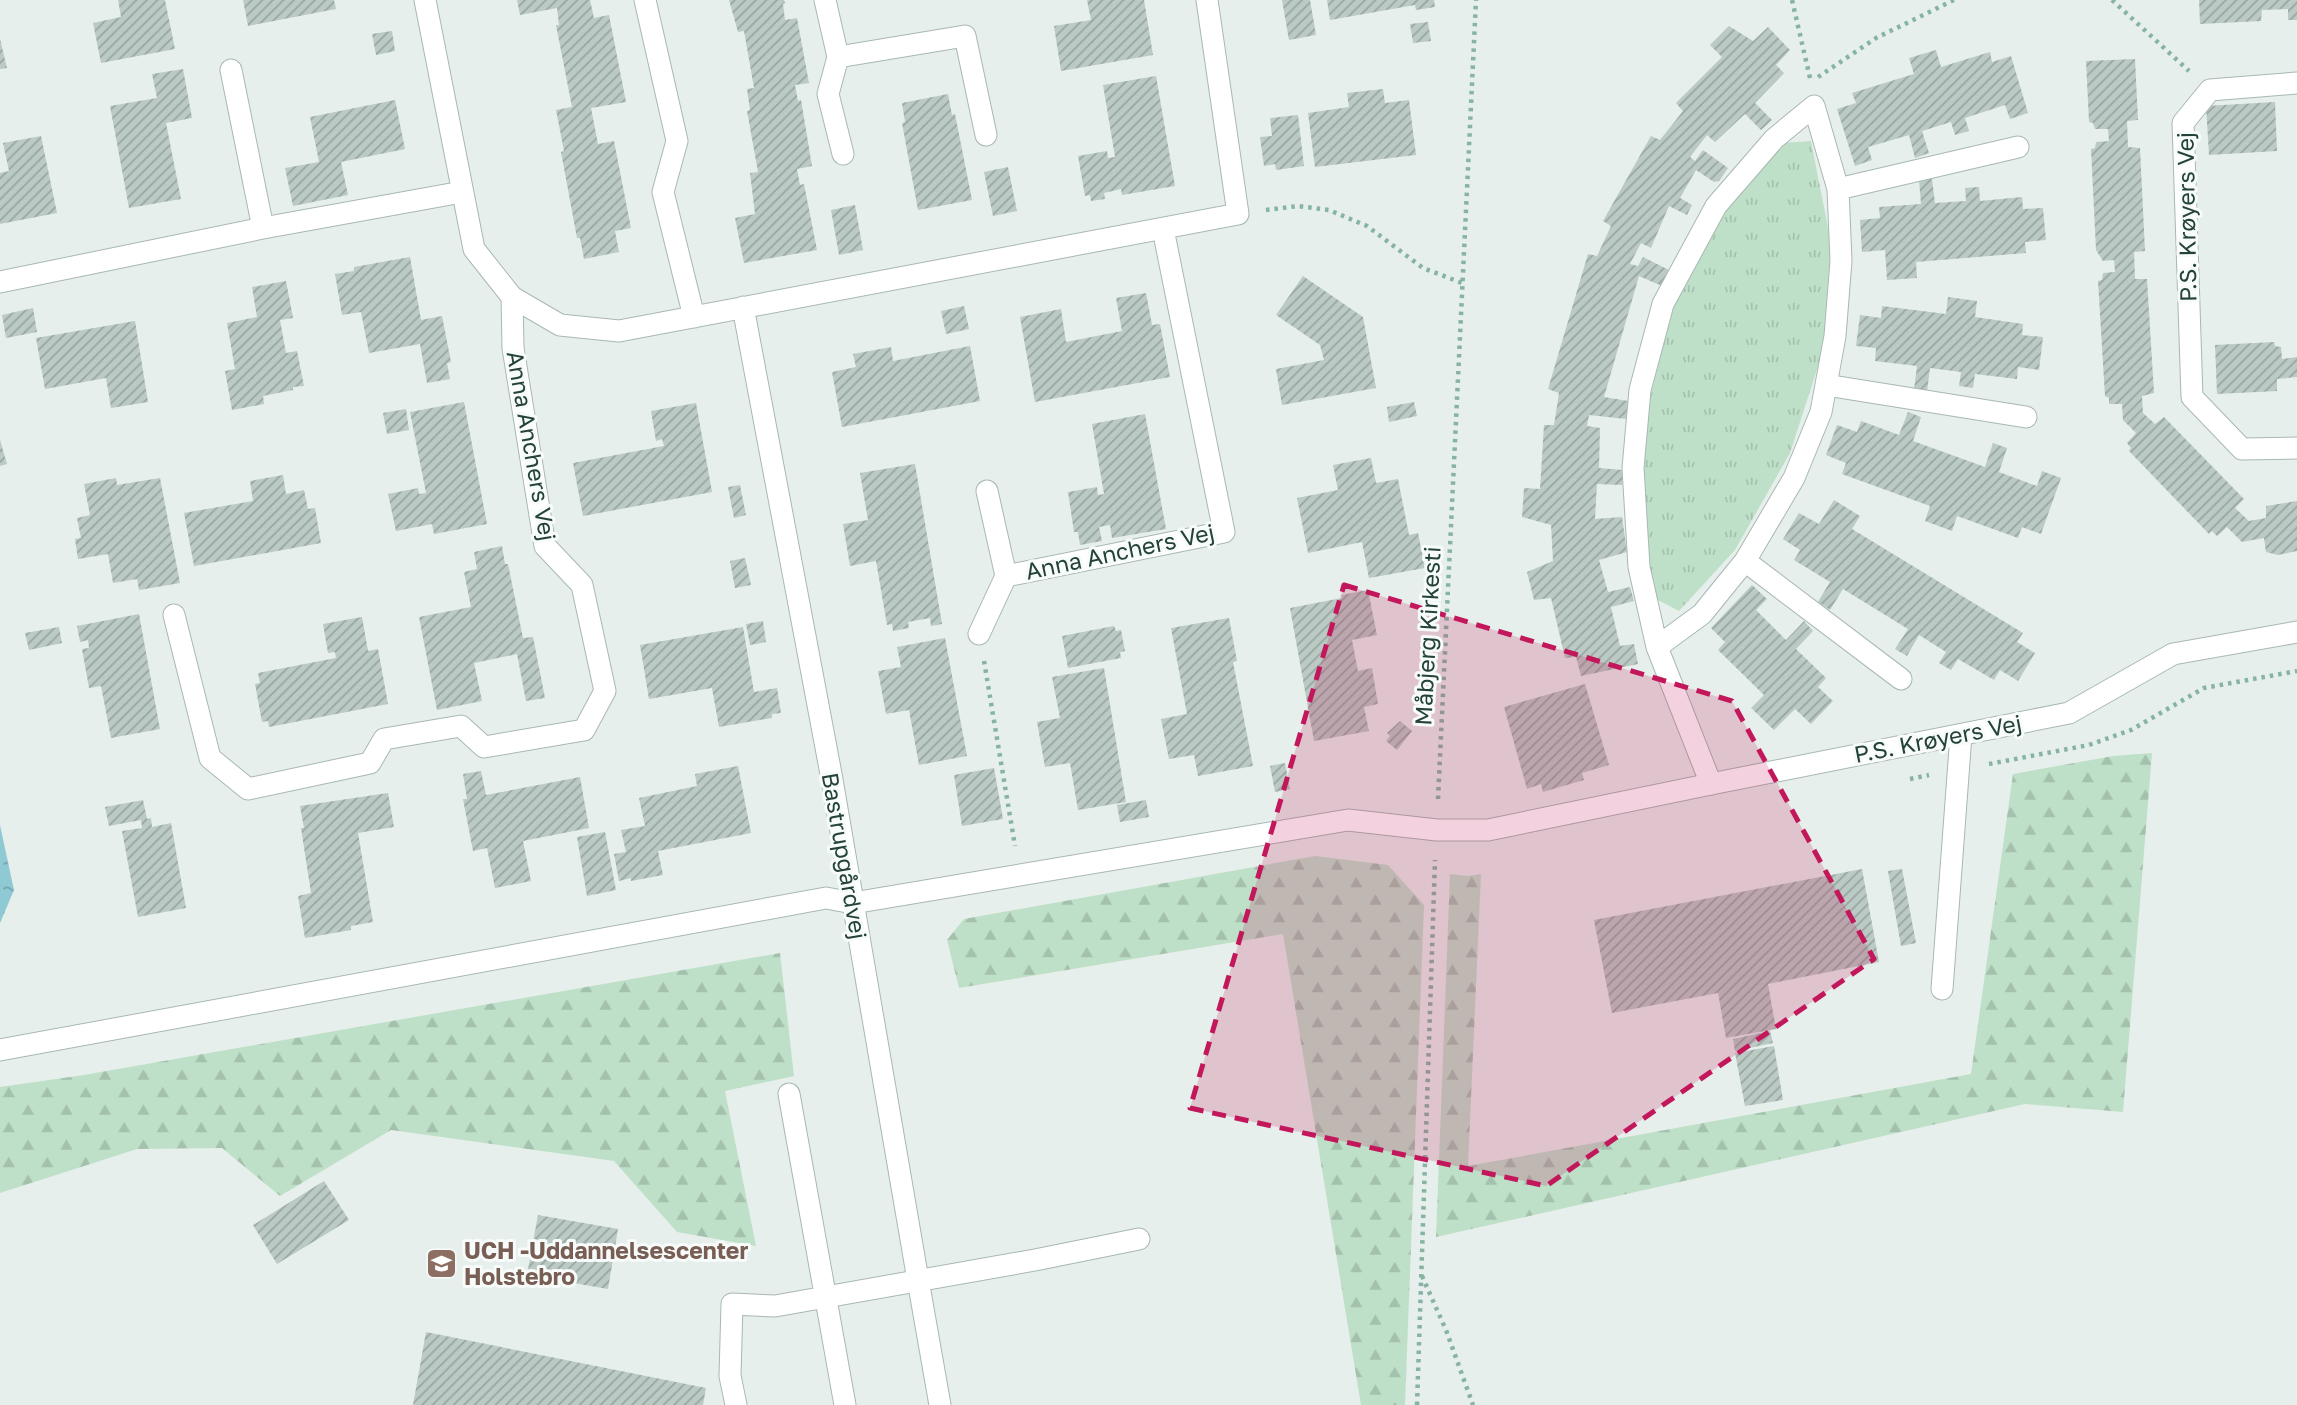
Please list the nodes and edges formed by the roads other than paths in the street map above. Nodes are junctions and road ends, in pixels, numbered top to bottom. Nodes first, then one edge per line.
1 (425, 0) edge
2 (645, 0) edge
3 (825, 0) edge
4 (1207, 0) edge
5 (838, 57) junction
6 (231, 70) dead end
7 (2297, 83) edge
8 (986, 135) dead end
9 (2018, 147) dead end
10 (843, 154) dead end
11 (1838, 189) junction
12 (462, 192) junction
13 (264, 228) junction
14 (1163, 229) junction
15 (0, 282) edge
16 (512, 297) junction
17 (743, 307) junction
18 (694, 317) junction
19 (1826, 385) junction
20 (2026, 418) dead end
21 (2297, 449) edge
22 (987, 491) dead end
23 (1745, 561) junction
24 (1006, 576) junction
25 (174, 615) dead end
26 (2297, 632) edge
27 (979, 634) road end
28 (1657, 647) junction
29 (1901, 679) dead end
30 (1961, 735) junction
31 (1711, 784) junction
32 (853, 903) junction
33 (1942, 989) dead end
34 (0, 1050) edge
35 (789, 1094) dead end
36 (1139, 1239) dead end
37 (918, 1280) junction
38 (825, 1297) junction
39 (736, 1405) edge
40 (845, 1405) edge
41 (940, 1405) edge

1 - 12 street
2 - 18 street
3 - 5 street
4 - 14 street
5 - 8 street
5 - 10 street
6 - 13 street
7 - 21 street, P.S. Krøyers Vej
9 - 11 street
11 - 19 street
11 - 28 street
12 - 13 street
12 - 16 street
13 - 15 street
14 - 17 street
14 - 24 street, Anna Anchers Vej
16 - 18 street
16 - 25 street, Anna Anchers Vej
17 - 18 street
17 - 32 street, Bastrupgårdvej
19 - 20 street
19 - 23 street
22 - 24 street, Anna Anchers Vej
23 - 28 street
23 - 29 street
24 - 27 street
26 - 30 street, P.S. Krøyers Vej
28 - 31 street
30 - 31 street, P.S. Krøyers Vej
30 - 33 street
31 - 32 street, P.S. Krøyers Vej
32 - 34 street, P.S. Krøyers Vej
32 - 37 street, Bastrupgårdvej
35 - 38 street
36 - 37 street
37 - 38 street
37 - 41 street, Bastrupgårdvej
38 - 39 street
38 - 40 street

